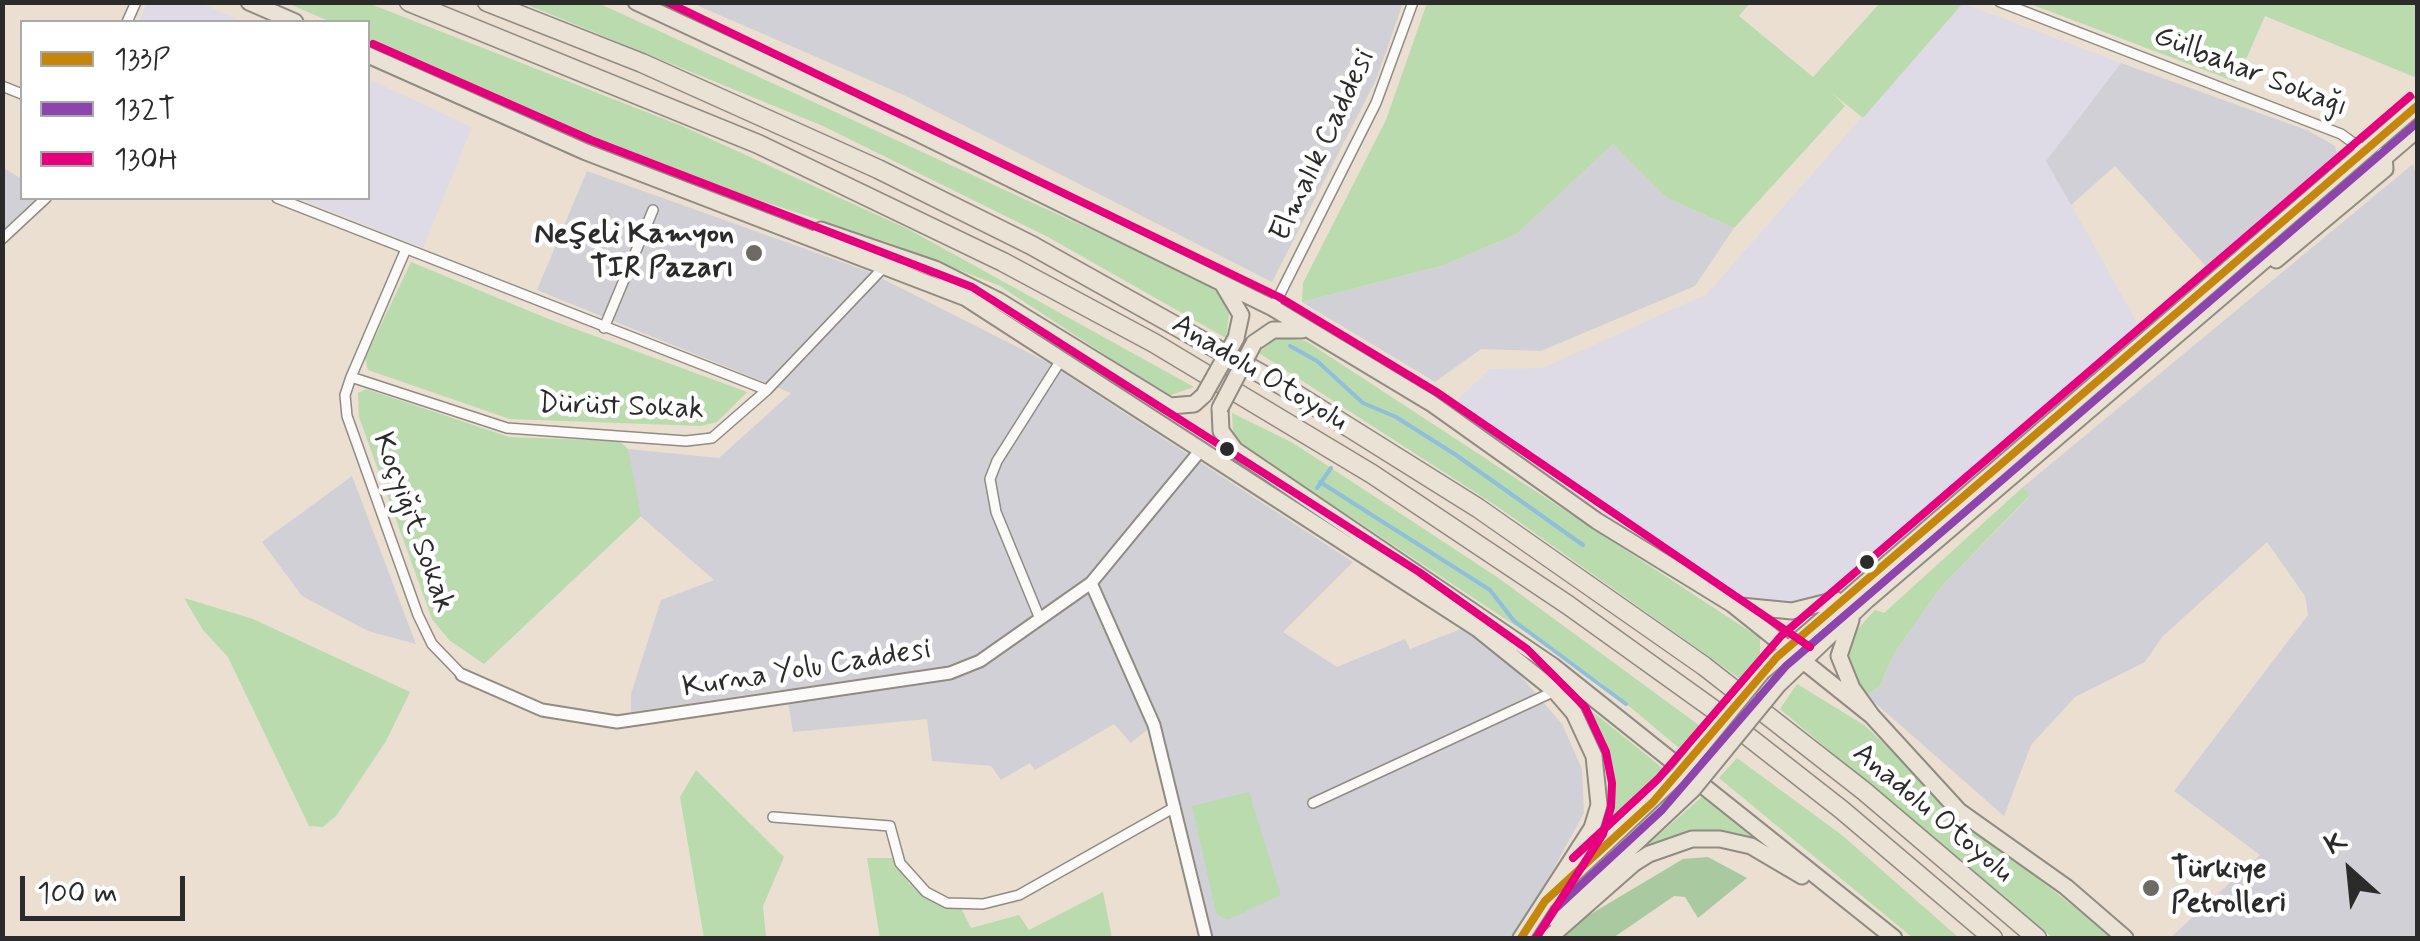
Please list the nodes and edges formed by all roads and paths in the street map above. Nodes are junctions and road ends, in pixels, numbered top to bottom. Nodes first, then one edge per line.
1 (250, 2) edge
2 (409, 2) edge
3 (487, 2) edge
4 (636, 2) edge
5 (1414, 2) edge
6 (2000, 2) edge
7 (290, 20) edge
8 (370, 56) edge
9 (2418, 105) edge
10 (2418, 129) edge
11 (2366, 152) junction
12 (2384, 156) junction
13 (664, 183) junction
14 (44, 200) edge
15 (282, 200) edge
16 (653, 210) dead end
17 (2, 239) edge
18 (406, 249) junction
19 (887, 264) junction
20 (1217, 277) junction
21 (1273, 308) junction
22 (604, 328) junction
23 (1316, 333) junction
24 (1062, 360) junction
25 (351, 377) junction
26 (767, 390) junction
27 (1200, 451) junction
28 (1359, 550) junction
29 (1091, 582) junction
30 (1850, 594) junction
31 (1455, 599) junction
32 (1867, 600) junction
33 (1732, 604) junction
34 (1040, 619) junction
35 (1789, 645) junction
36 (1804, 657) junction
37 (462, 675) joint
38 (1556, 691) junction
39 (1872, 716) junction
40 (1313, 804) dead end
41 (1175, 806) junction
42 (773, 817) dead end
43 (1545, 900) junction
44 (1206, 938) edge
45 (1521, 938) edge
46 (1545, 938) edge
47 (1883, 938) edge
48 (1894, 938) edge
49 (1993, 938) edge
50 (2037, 938) edge
51 (2125, 938) edge

1 - 7 main road
2 - 49 highway, Anadolu Otoyolu
3 - 50 highway, Anadolu Otoyolu
4 - 20 main road
5 - 21 street, Elmalık Caddesi
6 - 11 street, Gülbahar Sokağı
8 - 13 main road
9 - 11 main road
10 - 12 main road
11 - 12 main road
11 - 30 main road
12 - 32 main road
13 - 19 main road
13 - 20 main road, bridge
14 - 17 street
15 - 18 street
16 - 22 street
18 - 22 street
18 - 25 street
19 - 24 main road
19 - 26 street, Dürüst Sokak
20 - 21 main road
21 - 23 main road
22 - 26 street
23 - 31 main road, bridge
23 - 33 main road
24 - 27 main road
24 - 34 street
25 - 26 street, Dürüst Sokak
25 - 37 street, Koçyiğit Sokak
27 - 28 main road
27 - 29 street, Kurna Yolu Caddesi
28 - 31 main road
28 - 38 main road
29 - 34 street, Kurna Yolu Caddesi
29 - 41 street
30 - 33 main road
30 - 35 main road
31 - 48 main road
32 - 36 main road
32 - 39 main road
33 - 35 main road
34 - 37 street, Kurna Yolu Caddesi
35 - 36 main road
35 - 43 main road, bridge
36 - 39 main road
36 - 46 main road, bridge
38 - 40 street
38 - 43 main road
39 - 51 main road
41 - 42 street
41 - 44 street
43 - 45 main road
46 - 47 main road

